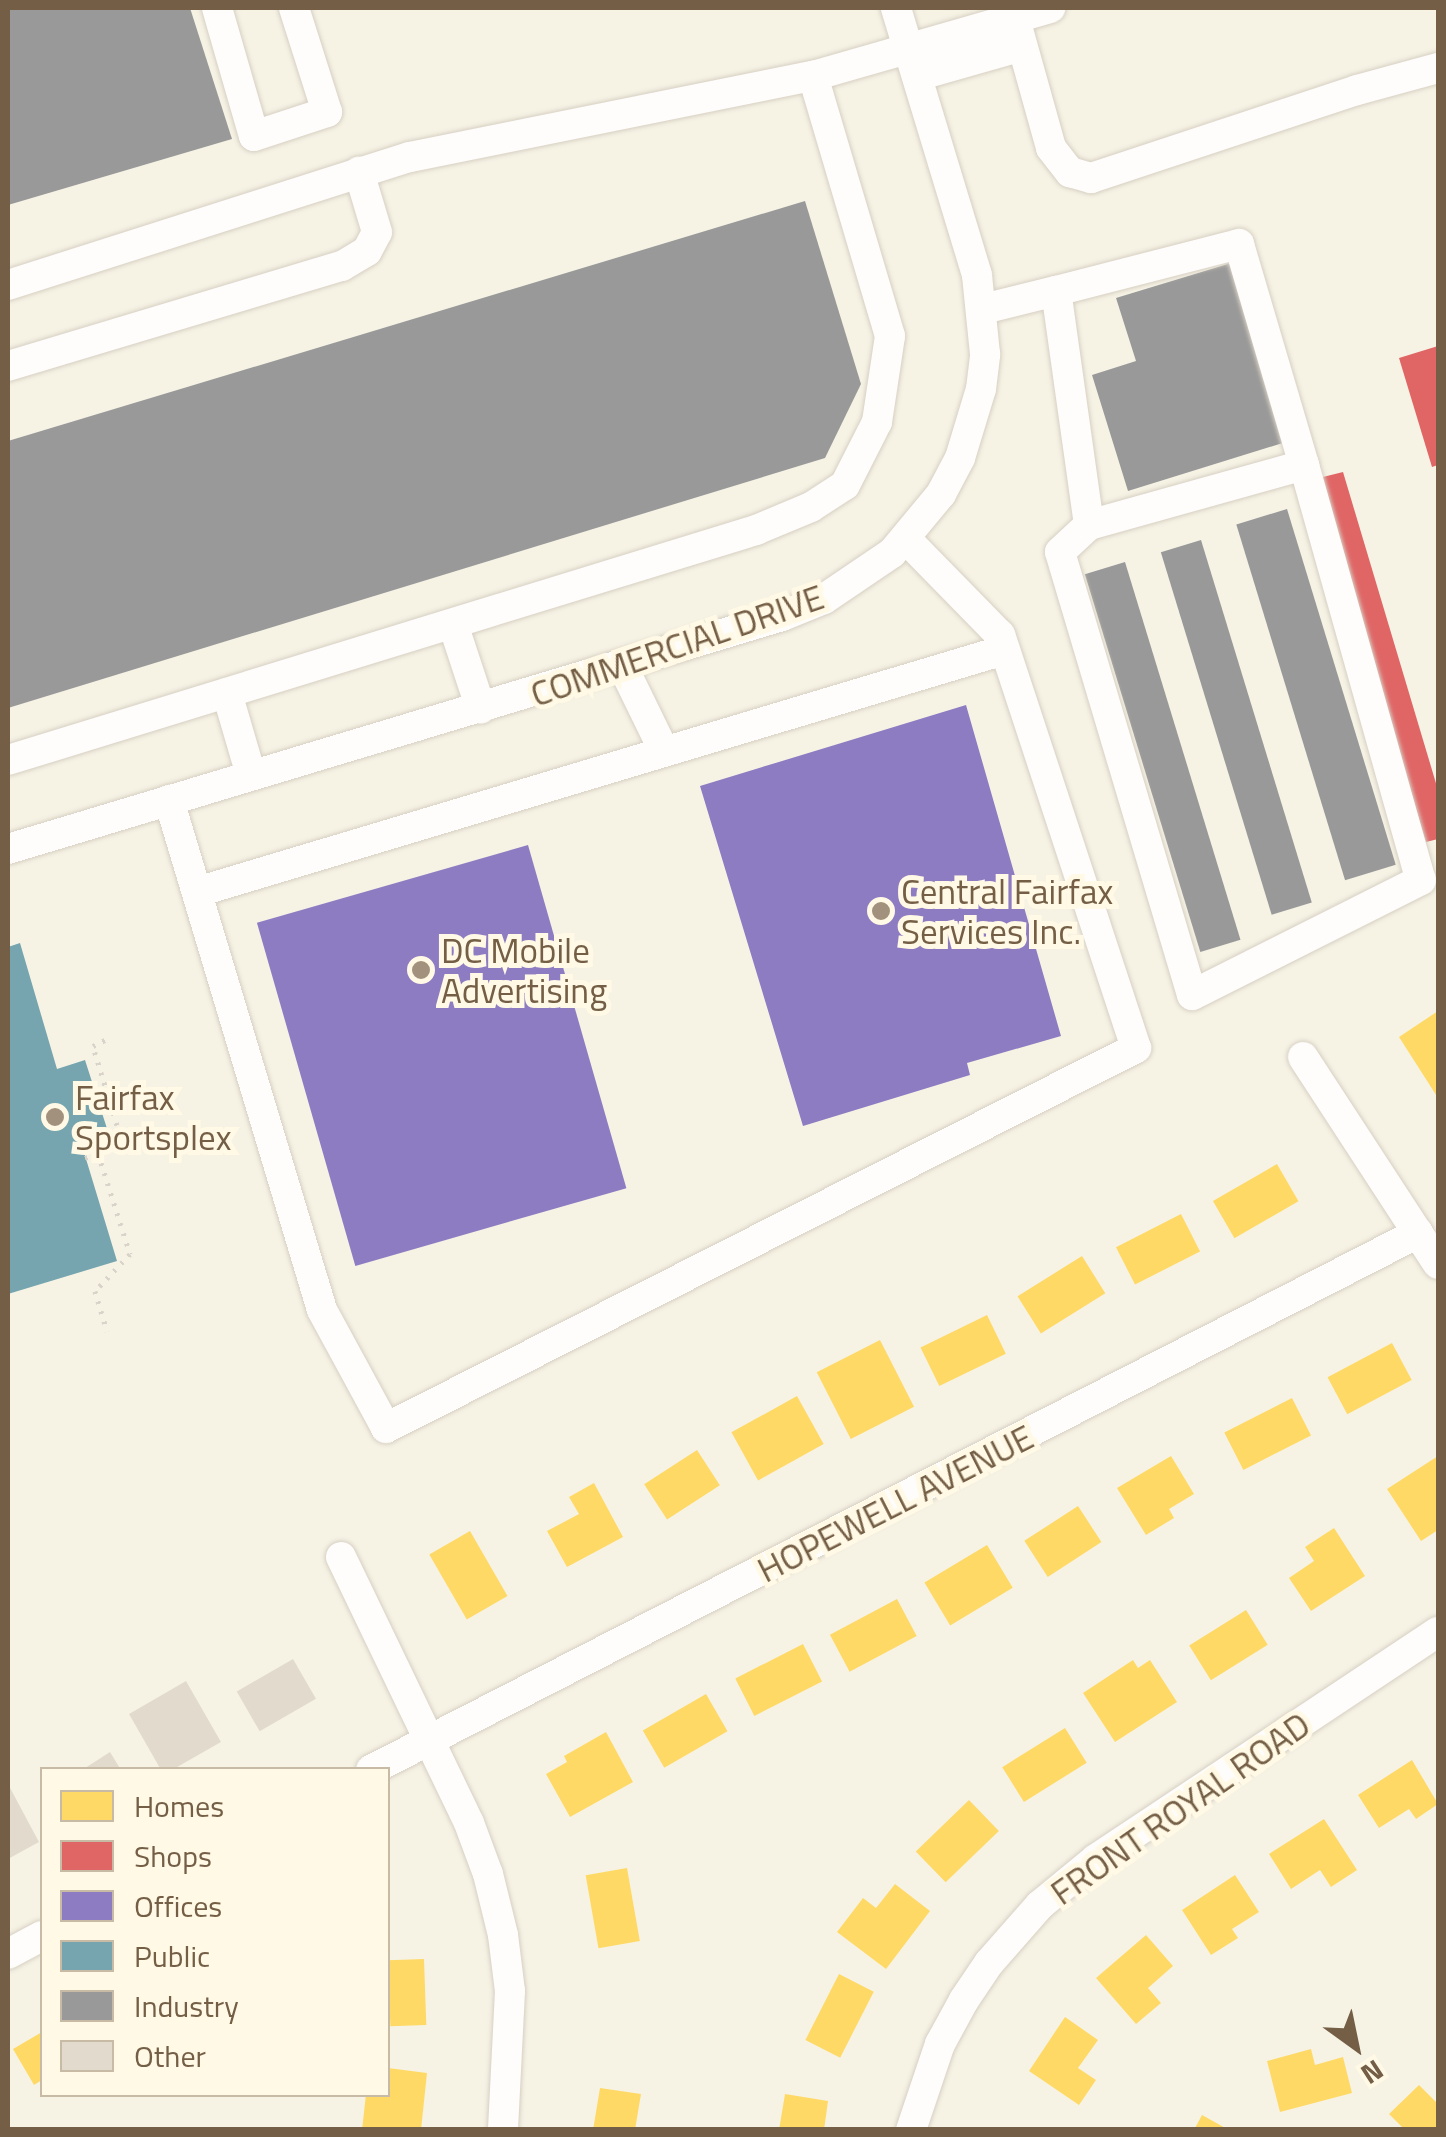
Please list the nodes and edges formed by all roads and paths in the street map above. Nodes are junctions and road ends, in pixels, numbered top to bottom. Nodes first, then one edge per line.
1 (217, 8) edge
2 (294, 8) edge
3 (896, 8) edge
4 (1050, 8) edge
5 (1016, 24) edge
6 (913, 63) junction
7 (1438, 68) edge
8 (813, 76) junction
9 (360, 172) junction
10 (8, 284) edge
11 (1056, 291) junction
12 (983, 309) junction
13 (8, 366) edge
14 (1304, 465) junction
15 (1089, 525) junction
16 (906, 538) junction
17 (453, 624) junction
18 (1004, 650) junction
19 (623, 667) junction
20 (227, 693) junction
21 (481, 709) junction
22 (650, 753) junction
23 (8, 760) edge
24 (251, 775) junction
25 (169, 800) junction
26 (8, 849) edge
27 (197, 892) junction
28 (111, 1037) dead end
29 (1302, 1057) dead end
30 (108, 1091) junction
31 (96, 1094) dead end
32 (98, 1154) junction
33 (86, 1158) dead end
34 (1418, 1234) junction
35 (1438, 1264) edge
36 (106, 1331) dead end
37 (341, 1558) dead end
38 (1438, 1632) edge
39 (430, 1739) junction
40 (376, 1767) edge
41 (40, 1937) edge
42 (8, 1954) edge
43 (503, 2130) edge
44 (911, 2130) edge

1 - 2 street
3 - 6 street, COMMERCIAL DRIVE
4 - 5 street
5 - 6 street
5 - 7 street
6 - 8 street
6 - 12 street, COMMERCIAL DRIVE
8 - 9 street
8 - 17 street
9 - 10 street
9 - 13 street
11 - 12 street
11 - 14 street
11 - 15 street
12 - 16 street, COMMERCIAL DRIVE
14 - 15 street
14 - 15 street
16 - 18 street
16 - 19 street, COMMERCIAL DRIVE
17 - 20 street
17 - 21 street
18 - 22 street
18 - 27 street
19 - 21 street, COMMERCIAL DRIVE
19 - 22 street
20 - 23 street
20 - 24 street
21 - 24 street, COMMERCIAL DRIVE
22 - 27 street
24 - 25 street, COMMERCIAL DRIVE
25 - 26 street, COMMERCIAL DRIVE
25 - 27 street
28 - 30 path
29 - 34 street
30 - 31 path
30 - 32 path
32 - 33 path
32 - 36 path
34 - 35 street
34 - 39 street, HOPEWELL AVENUE
37 - 39 street
38 - 44 street, FRONT ROYAL ROAD
39 - 40 street, HOPEWELL AVENUE
39 - 43 street
41 - 42 street

